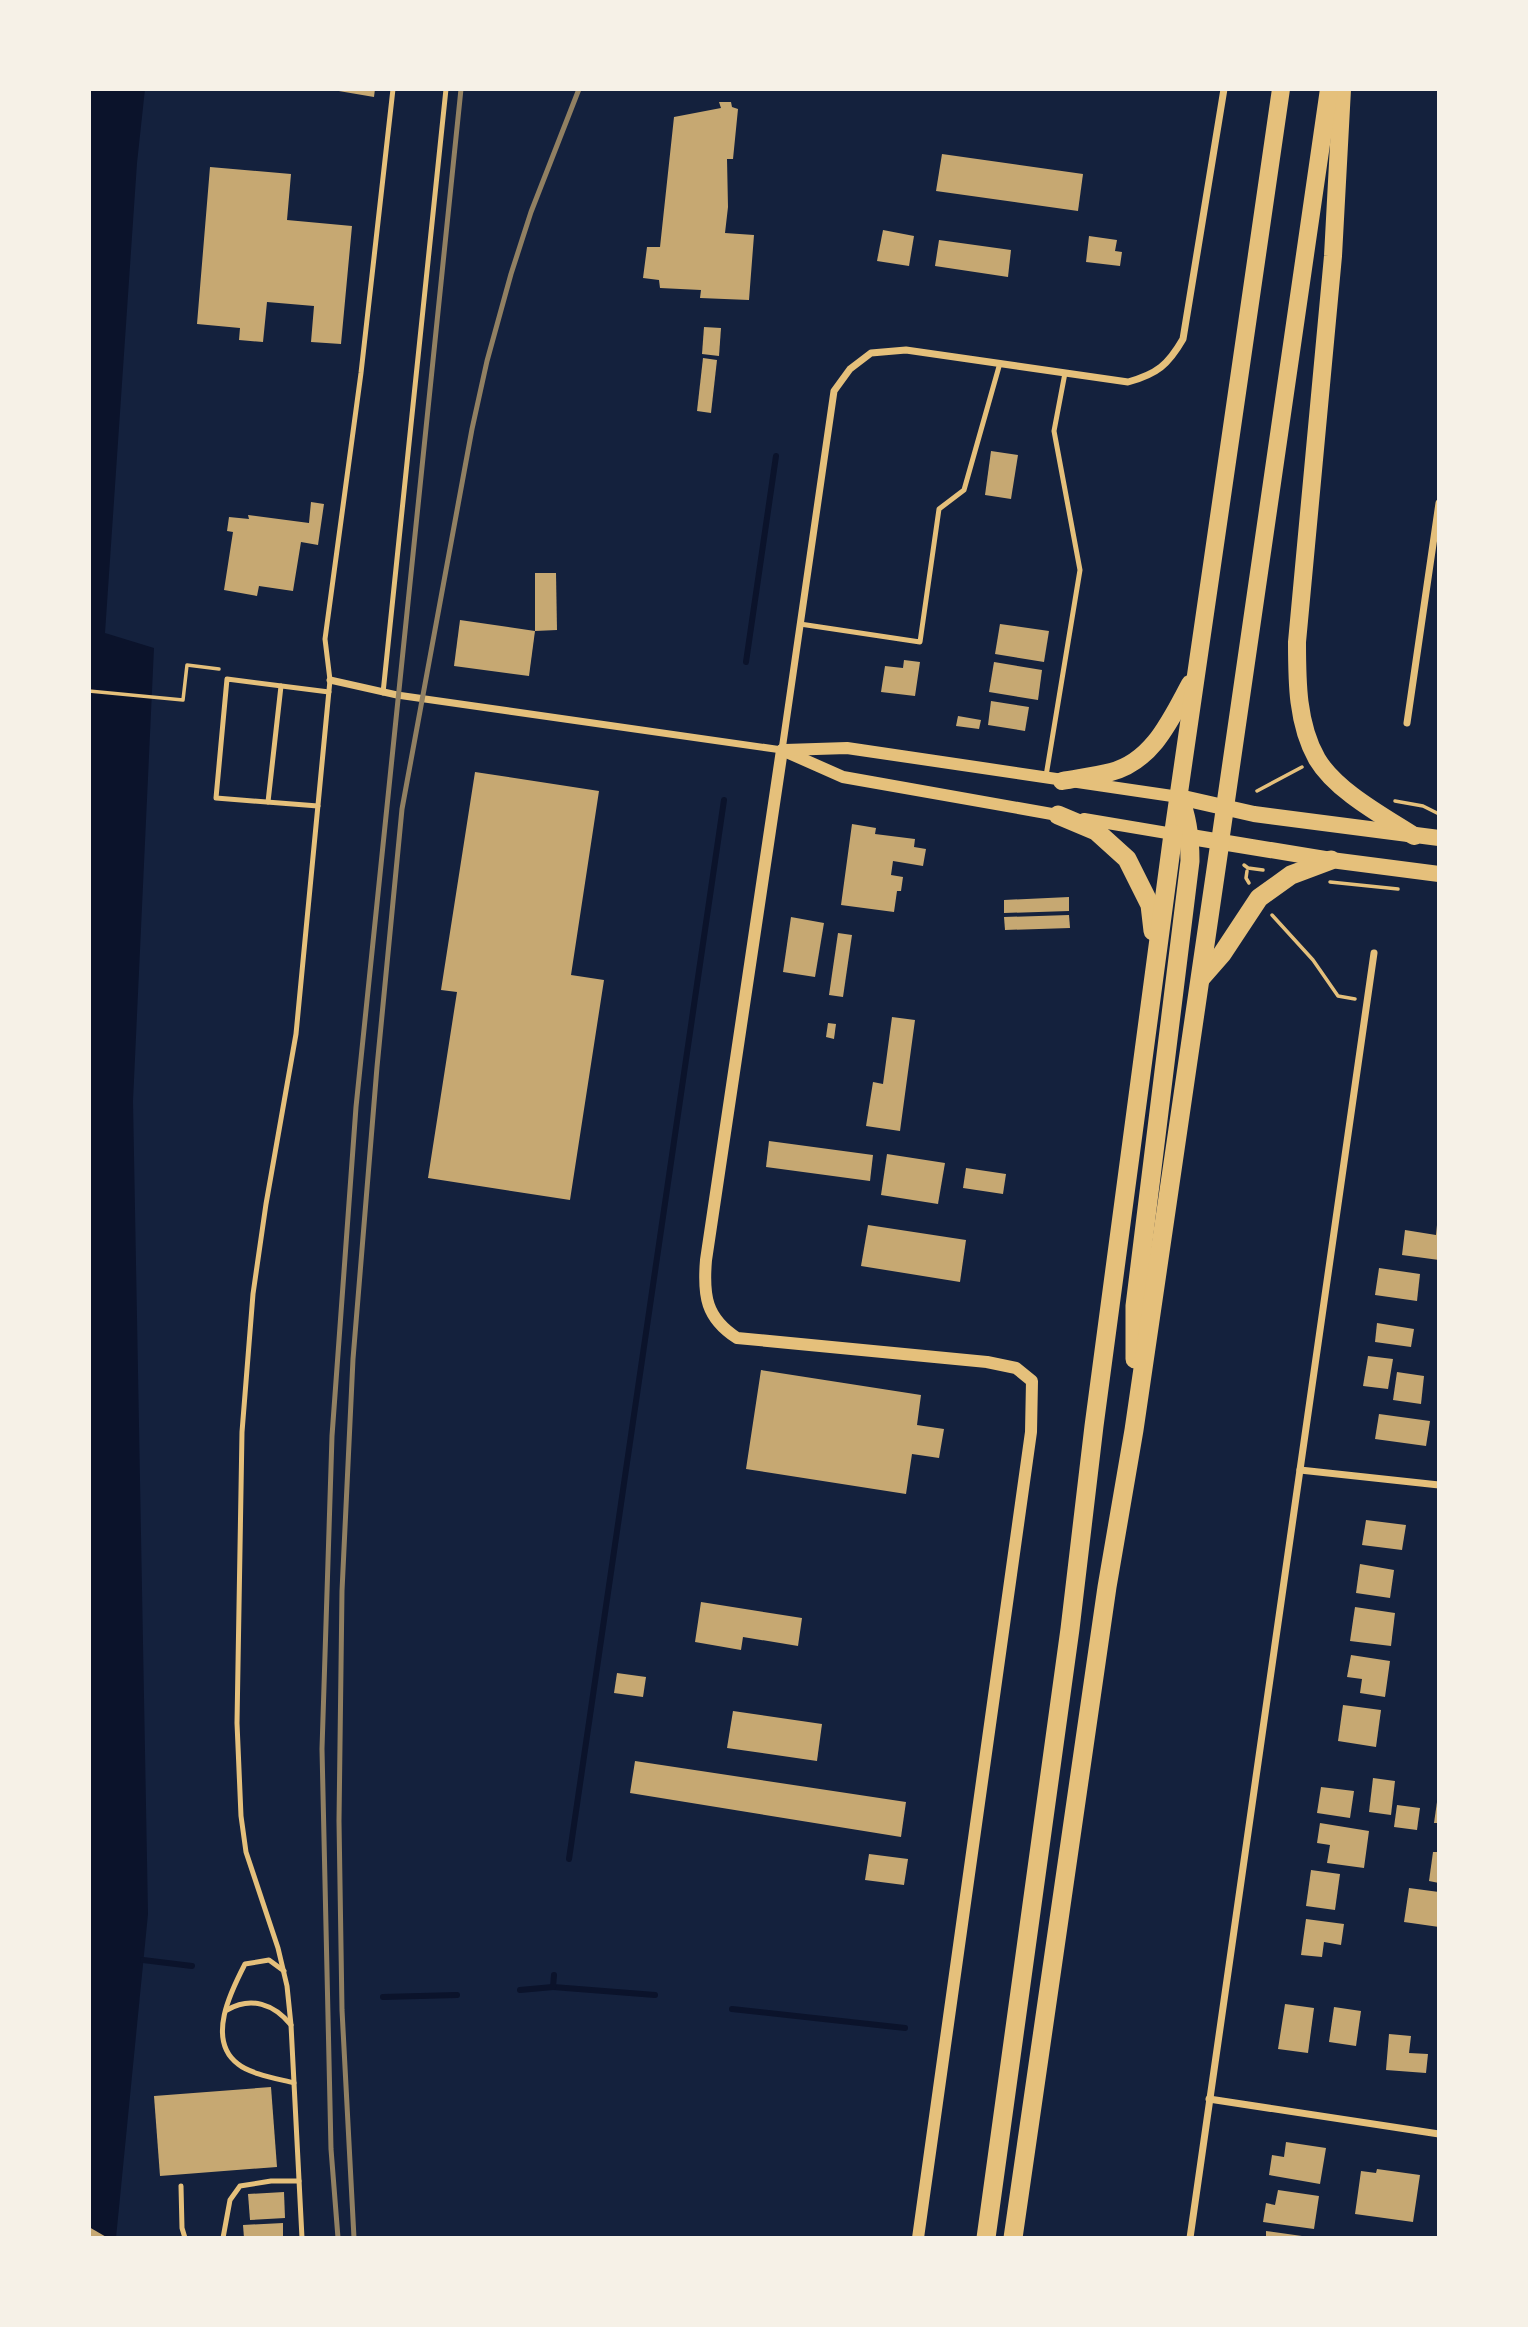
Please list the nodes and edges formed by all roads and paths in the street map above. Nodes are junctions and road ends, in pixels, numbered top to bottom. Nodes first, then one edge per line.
1 (393, 89) edge
2 (446, 89) edge
3 (1224, 89) edge
4 (1281, 89) edge
5 (1329, 89) edge
6 (1342, 89) edge
7 (1000, 363) junction
8 (1065, 373) junction
9 (1439, 503) edge
10 (800, 624) junction
11 (1196, 672) junction
12 (330, 680) junction
13 (281, 686) junction
14 (89, 691) edge
15 (329, 692) junction
16 (383, 693) junction
17 (183, 700) dead end
18 (1407, 723) dead end
19 (782, 750) junction
20 (1305, 765) dead end
21 (1054, 779) junction
22 (1257, 792) dead end
23 (1179, 797) junction
24 (1389, 797) dead end
25 (268, 802) junction
26 (318, 806) junction
27 (1225, 807) junction
28 (1439, 814) edge
29 (1058, 815) junction
30 (1182, 835) junction
31 (1414, 836) junction
32 (1439, 838) edge
33 (1220, 842) junction
34 (1331, 860) junction
35 (1439, 874) edge
36 (1238, 877) dead end
37 (1246, 878) dead end
38 (1352, 886) dead end
39 (1400, 889) dead end
40 (1268, 911) dead end
41 (1374, 953) dead end
42 (1156, 955) junction
43 (1200, 978) junction
44 (1367, 1001) junction
45 (1134, 1430) junction
46 (1300, 1470) junction
47 (1439, 1485) edge
48 (284, 1970) junction
49 (226, 2010) junction
50 (291, 2025) junction
51 (294, 2083) junction
52 (1209, 2099) junction
53 (1439, 2134) edge
54 (299, 2181) junction
55 (181, 2186) dead end
56 (185, 2238) edge
57 (223, 2238) edge
58 (302, 2238) edge
59 (918, 2238) edge
60 (986, 2238) edge
61 (1013, 2238) edge
62 (1190, 2238) edge

1 - 12 lane
2 - 16 lane
3 - 8 street
4 - 11 highway
5 - 27 highway
6 - 31 highway
7 - 8 street
7 - 10 street
7 - 10 lane
8 - 21 lane
9 - 18 street
10 - 19 street
11 - 21 highway
11 - 23 highway
12 - 15 lane
12 - 16 street
13 - 15 lane
13 - 25 lane
13 - 25 lane
14 - 17 path
15 - 26 lane
16 - 19 street
19 - 21 street
19 - 29 street
19 - 59 street
20 - 22 path
21 - 23 street
23 - 27 main road
23 - 30 highway
24 - 28 path
25 - 26 lane
26 - 48 lane
27 - 31 main road
27 - 33 highway
29 - 30 street
29 - 42 highway
30 - 33 main road
30 - 42 highway
30 - 45 highway
31 - 32 main road
33 - 34 main road
33 - 43 highway
34 - 35 main road
34 - 43 highway
36 - 37 path
38 - 39 path
40 - 44 path
41 - 44 street
42 - 60 highway
43 - 45 highway
44 - 46 street
45 - 61 highway
46 - 47 street
46 - 52 street
48 - 49 lane
48 - 50 lane
49 - 50 lane
49 - 51 lane
50 - 51 lane
51 - 54 lane
52 - 53 street
52 - 62 street
54 - 57 lane
54 - 58 lane
55 - 56 lane

